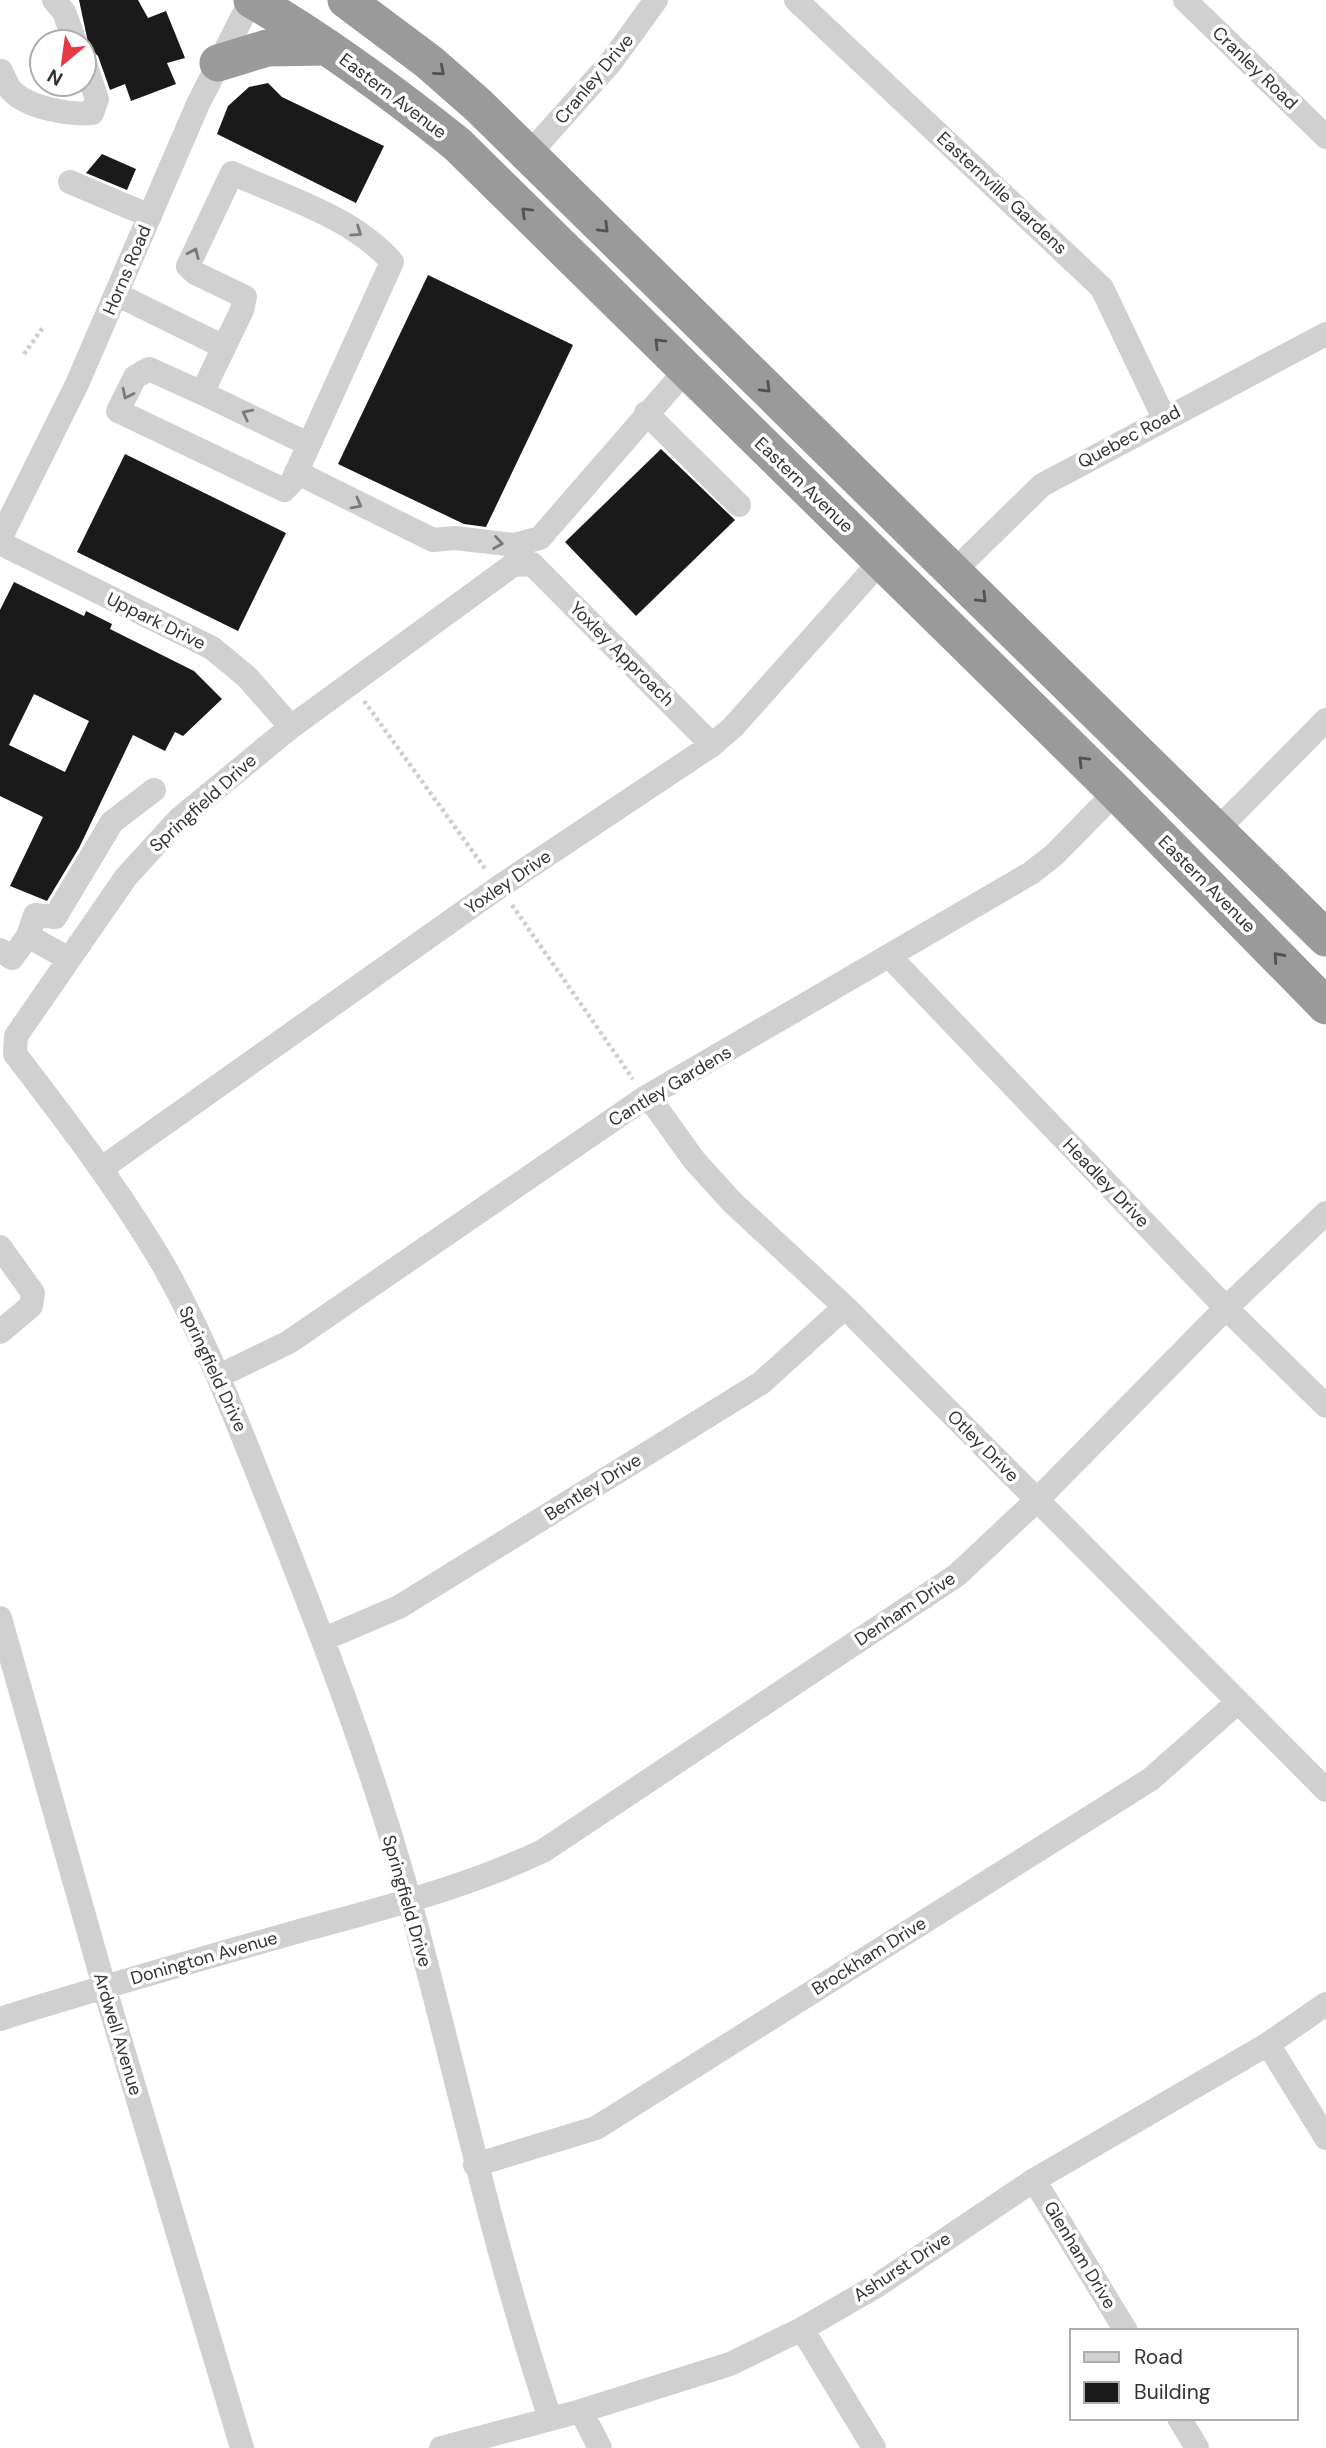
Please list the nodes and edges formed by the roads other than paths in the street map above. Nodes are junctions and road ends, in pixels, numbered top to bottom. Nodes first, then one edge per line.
1 (54, 0) edge
2 (252, 0) edge
3 (299, 0) edge
4 (346, 0) edge
5 (656, 0) edge
6 (796, 0) edge
7 (1185, 0) edge
8 (70, 28) edge
9 (327, 47) junction
10 (218, 63) junction
11 (7, 82) edge
12 (97, 98) edge
13 (1326, 137) edge
14 (457, 144) junction
15 (529, 154) junction
16 (70, 182) dead end
17 (150, 216) junction
18 (116, 294) junction
19 (1326, 334) edge
20 (224, 348) junction
21 (686, 370) junction
22 (202, 393) junction
23 (646, 413) junction
24 (1164, 418) junction
25 (309, 444) junction
26 (296, 472) junction
27 (739, 505) dead end
28 (0, 541) edge
29 (881, 561) junction
30 (532, 564) joint
31 (954, 571) junction
32 (1326, 720) edge
33 (291, 727) junction
34 (712, 745) junction
35 (154, 790) dead end
36 (1116, 792) junction
37 (1217, 830) junction
38 (29, 936) junction
39 (1326, 938) edge
40 (0, 950) edge
41 (890, 957) junction
42 (69, 958) junction
43 (1326, 1006) edge
44 (7, 1040) edge
45 (648, 1096) junction
46 (102, 1168) junction
47 (1326, 1213) edge
48 (0, 1247) edge
49 (845, 1307) junction
50 (1226, 1308) junction
51 (0, 1332) edge
52 (219, 1376) junction
53 (1326, 1406) edge
54 (1037, 1500) junction
55 (0, 1618) edge
56 (324, 1639) junction
57 (1238, 1702) junction
58 (1326, 1790) edge
59 (410, 1901) junction
60 (104, 1986) junction
61 (1326, 2004) edge
62 (0, 2019) edge
63 (1268, 2044) junction
64 (1326, 2138) edge
65 (475, 2165) junction
66 (1034, 2180) junction
67 (802, 2329) junction
68 (1125, 2329) edge
69 (581, 2411) junction
70 (550, 2418) junction
71 (1180, 2420) edge
72 (242, 2448) edge
73 (441, 2448) edge
74 (600, 2448) edge
75 (874, 2448) edge
76 (1197, 2448) edge

1 - 8 street
2 - 9 highway, Eastern Avenue
2 - 10 street, Horns Road
3 - 14 highway
4 -> 15 highway
5 - 15 street, Cranley Drive
6 - 24 street, Easternville Gardens
7 - 13 street, Cranley Road
9 - 10 highway
9 - 14 highway, Eastern Avenue
10 - 17 street, Horns Road
11 - 12 street
21 -> 14 highway, Eastern Avenue
15 -> 31 highway
16 - 17 street
17 - 18 street, Horns Road
18 - 20 street
18 - 28 street, Horns Road
19 - 24 street, Quebec Road
20 - 22 street
20 -> 25 street
21 - 23 street
21 - 29 highway, Eastern Avenue
25 -> 22 street
22 -> 26 street
26 -> 23 street
23 - 27 street
24 - 31 street, Quebec Road
25 - 26 street
28 - 33 street, Uppark Drive
29 - 34 street, Yoxley Drive
36 -> 29 highway, Eastern Avenue
30 - 33 street, Springfield Drive
30 - 34 street, Yoxley Approach
31 -> 37 highway
32 - 37 street
33 - 42 street, Springfield Drive
34 - 46 street, Yoxley Drive
35 - 38 street
36 - 41 street, Cantley Gardens
43 -> 36 highway, Eastern Avenue
37 - 39 highway
38 - 40 street
38 - 42 street
41 - 45 street, Cantley Gardens
41 - 50 street, Headley Drive
42 - 44 street, Springfield Drive
44 - 46 street, Springfield Drive
45 - 49 street, Otley Drive
45 - 52 street, Cantley Gardens
46 - 52 street, Springfield Drive
47 - 50 street, Denham Drive
48 - 51 street
49 - 54 street, Otley Drive
49 - 56 street, Bentley Drive
50 - 53 street, Headley Drive
50 - 54 street, Denham Drive
52 - 56 street, Springfield Drive
54 - 57 street, Otley Drive
54 - 59 street, Denham Drive
55 - 60 street, Ardwell Avenue
56 - 59 street, Springfield Drive
57 - 58 street, Otley Drive
57 - 65 street, Brockham Drive
59 - 60 street, Donington Avenue
59 - 65 street, Springfield Drive
60 - 62 street, Donington Avenue
60 - 72 street, Ardwell Avenue
61 - 63 street, Ashurst Drive
63 - 64 street
63 - 66 street, Ashurst Drive
65 - 70 street, Springfield Drive
66 - 67 street, Ashurst Drive
66 - 68 street, Glenham Drive
67 - 69 street, Ashurst Drive
67 - 75 street
69 - 70 street, Ashurst Drive
69 - 74 street
70 - 73 street, Ashurst Drive
71 - 76 street

